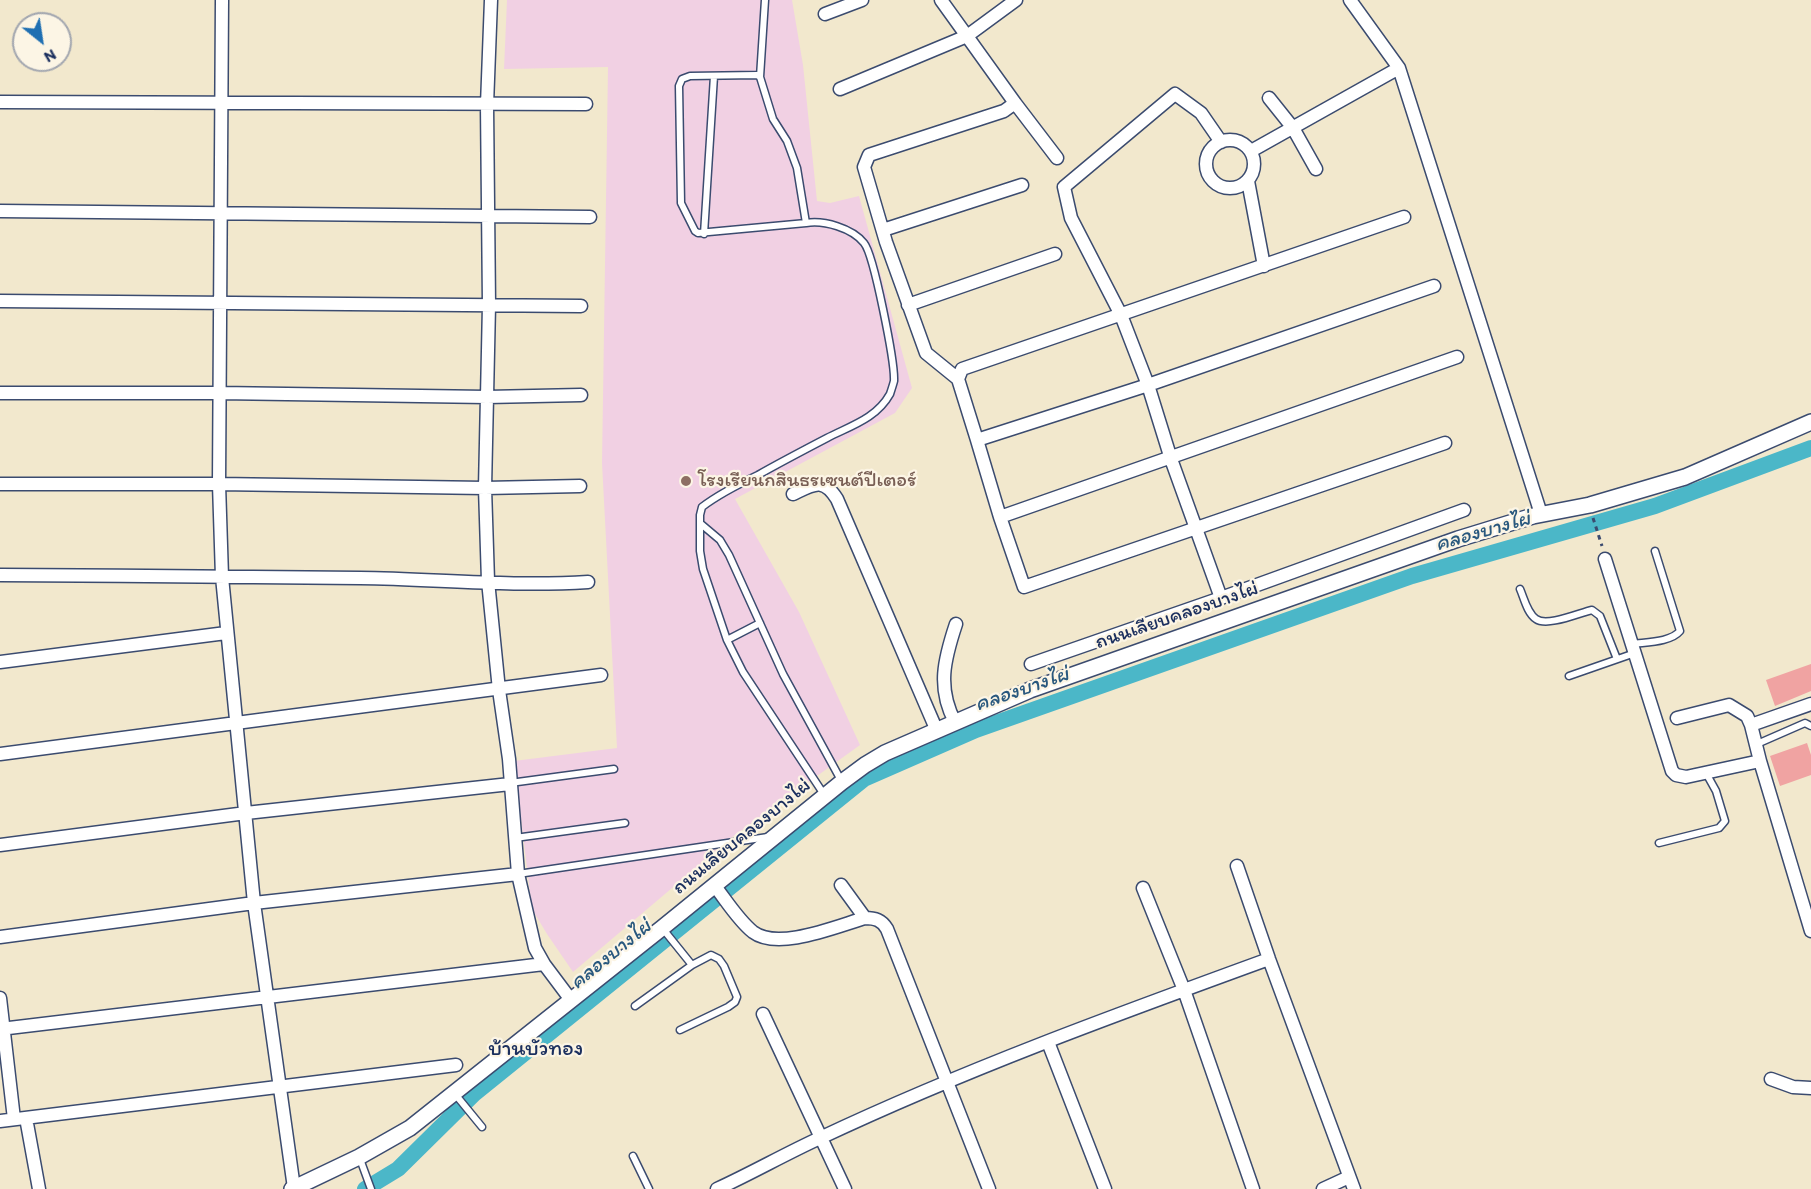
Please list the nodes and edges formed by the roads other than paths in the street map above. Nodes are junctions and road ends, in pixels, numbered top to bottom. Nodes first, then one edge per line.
1 (222, 0) edge
2 (491, 0) edge
3 (765, 0) edge
4 (862, 0) edge
5 (941, 0) edge
6 (1016, 0) edge
7 (1350, 0) edge
8 (825, 14) dead end
9 (967, 36) junction
10 (1400, 68) junction
11 (714, 76) junction
12 (760, 76) junction
13 (840, 89) dead end
14 (1269, 98) dead end
15 (0, 102) edge
16 (222, 103) junction
17 (1015, 103) junction
18 (586, 104) dead end
19 (487, 105) junction
20 (1293, 128) junction
21 (1221, 142) junction
22 (1251, 151) junction
23 (1057, 158) dead end
24 (1316, 169) dead end
25 (1248, 180) junction
26 (1022, 184) dead end
27 (0, 211) edge
28 (221, 212) junction
29 (487, 216) junction
30 (590, 217) dead end
31 (1404, 217) dead end
32 (806, 223) junction
33 (883, 230) junction
34 (704, 234) junction
35 (1055, 254) dead end
36 (1264, 266) junction
37 (1434, 286) dead end
38 (0, 301) edge
39 (220, 304) junction
40 (489, 305) junction
41 (581, 306) dead end
42 (908, 306) junction
43 (1121, 315) junction
44 (1457, 357) dead end
45 (958, 379) junction
46 (1148, 386) junction
47 (0, 393) edge
48 (220, 393) junction
49 (581, 395) dead end
50 (487, 397) junction
51 (1811, 422) edge
52 (977, 440) junction
53 (1446, 443) dead end
54 (1171, 459) junction
55 (0, 484) edge
56 (219, 484) junction
57 (580, 486) dead end
58 (485, 488) junction
59 (793, 494) dead end
60 (1464, 510) dead end
61 (1541, 514) junction
62 (1000, 517) junction
63 (701, 524) junction
64 (1195, 527) junction
65 (1655, 551) dead end
66 (1605, 559) dead end
67 (0, 575) edge
68 (222, 577) junction
69 (488, 582) junction
70 (588, 582) dead end
71 (1520, 589) dead end
72 (1221, 598) junction
73 (760, 622) junction
74 (956, 624) dead end
75 (226, 633) junction
76 (727, 640) junction
77 (1634, 649) junction
78 (1617, 659) junction
79 (0, 662) edge
80 (1031, 663) dead end
81 (602, 675) dead end
82 (1569, 676) dead end
83 (498, 690) junction
84 (1811, 704) edge
85 (1677, 718) dead end
86 (955, 722) junction
87 (236, 723) junction
88 (1752, 725) junction
89 (1811, 726) edge
90 (937, 731) junction
91 (1757, 744) junction
92 (0, 754) edge
93 (1760, 761) junction
94 (614, 769) dead end
95 (1706, 772) junction
96 (842, 782) junction
97 (510, 783) junction
98 (826, 797) junction
99 (246, 813) junction
100 (625, 823) dead end
101 (778, 835) junction
102 (515, 838) junction
103 (1659, 843) dead end
104 (0, 845) edge
105 (1237, 866) dead end
106 (518, 874) junction
107 (841, 885) dead end
108 (1143, 888) dead end
109 (717, 889) junction
110 (254, 903) junction
111 (866, 918) junction
112 (664, 931) junction
113 (1811, 931) edge
114 (0, 937) edge
115 (1269, 959) junction
116 (544, 963) junction
117 (690, 963) junction
118 (1184, 990) junction
119 (266, 997) junction
120 (0, 998) edge
121 (571, 1000) junction
122 (635, 1006) dead end
123 (763, 1014) dead end
124 (1, 1028) edge
125 (680, 1030) dead end
126 (1048, 1042) junction
127 (456, 1065) dead end
128 (1771, 1079) dead end
129 (948, 1083) junction
130 (281, 1085) junction
131 (1811, 1088) edge
132 (457, 1096) junction
133 (20, 1118) junction
134 (0, 1121) edge
135 (482, 1127) dead end
136 (821, 1138) junction
137 (633, 1156) dead end
138 (359, 1157) junction
139 (1352, 1183) edge
140 (293, 1188) edge
141 (720, 1188) edge
142 (39, 1189) edge
143 (371, 1189) edge
144 (649, 1189) edge
145 (845, 1189) edge
146 (989, 1189) edge
147 (1105, 1189) edge
148 (1253, 1189) edge
149 (1323, 1189) edge

1 - 16 street
2 - 19 street
3 - 12 lane
4 - 8 street
5 - 9 street
6 - 9 street
7 - 10 street
9 - 13 street
9 - 17 street
10 - 20 street
10 - 61 street
11 - 12 lane
11 - 34 lane
11 - 34 lane
12 - 32 lane
14 - 20 street
15 - 16 street
16 - 19 street
16 - 28 street
17 - 23 street
17 - 33 street
18 - 19 street
19 - 29 street
20 - 22 street
20 - 24 street
21 - 22 street
21 - 25 street
21 - 43 street
22 - 25 street
25 - 36 street
26 - 33 street
27 - 28 street
28 - 29 street
28 - 39 street
29 - 30 street
29 - 40 street
31 - 36 street
32 - 34 lane
32 - 63 lane
33 - 42 street
35 - 42 street
36 - 43 street
37 - 46 street
38 - 39 street
39 - 40 street
39 - 48 street
40 - 41 street
40 - 50 street
42 - 45 street
43 - 45 street
43 - 46 street
44 - 54 street
45 - 52 street
46 - 52 street
46 - 54 street
47 - 48 street
48 - 50 street
48 - 56 street
49 - 50 street
50 - 58 street
51 - 61 street, ถนนเลียบคลองบางไผ่
52 - 62 street
53 - 64 street
54 - 62 street
54 - 64 street
55 - 56 street
56 - 58 street
56 - 68 street
57 - 58 street
58 - 69 street
59 - 90 street
60 - 72 street
61 - 86 street, ถนนเลียบคลองบางไผ่
62 - 64 street
63 - 73 lane
63 - 76 lane
64 - 72 street
65 - 77 lane
66 - 77 street
67 - 68 street
68 - 69 street
68 - 75 street
69 - 70 street
69 - 83 street
71 - 78 lane
72 - 80 street
73 - 76 lane
73 - 96 lane
74 - 86 street
75 - 79 street
75 - 87 street
76 - 98 lane
77 - 78 lane
77 - 95 street
78 - 82 lane
81 - 83 street
83 - 87 street
83 - 97 street
84 - 88 street
85 - 88 street
86 - 90 street, ถนนเลียบคลองบางไผ่
87 - 92 street
87 - 99 street
88 - 91 street
89 - 91 lane
90 - 96 street, ถนนเลียบคลองบางไผ่
91 - 93 street
93 - 95 street
93 - 113 street
94 - 97 lane
95 - 103 lane
96 - 98 street, ถนนเลียบคลองบางไผ่
97 - 99 street
97 - 102 street
98 - 101 street, ถนนเลียบคลองบางไผ่
99 - 104 street
99 - 110 street
100 - 102 lane
101 - 106 lane
101 - 109 street, ถนนเลียบคลองบางไผ่
102 - 106 street
105 - 115 street
106 - 110 street
106 - 116 street
107 - 111 street
108 - 118 street
109 - 111 street
109 - 112 street, ถนนเลียบคลองบางไผ่
110 - 114 street
110 - 119 street
111 - 129 street
112 - 117 lane
112 - 121 street, ถนนเลียบคลองบางไผ่
115 - 118 street
115 - 139 street
116 - 119 street
116 - 121 street
117 - 122 lane
117 - 125 lane
118 - 126 street
118 - 148 street
119 - 124 street
119 - 130 street
120 - 124 street
121 - 132 street, ถนนเลียบคลองบางไผ่
123 - 136 street
124 - 133 street
126 - 129 street
126 - 147 street
127 - 130 street
128 - 131 street
129 - 136 street
129 - 146 street
130 - 133 street
130 - 140 street
132 - 135 lane
132 - 138 street, ถนนเลียบคลองบางไผ่
133 - 134 street
133 - 142 street
136 - 141 street
136 - 145 street
137 - 144 lane
138 - 140 street, ถนนเลียบคลองบางไผ่
138 - 143 lane
139 - 149 street

